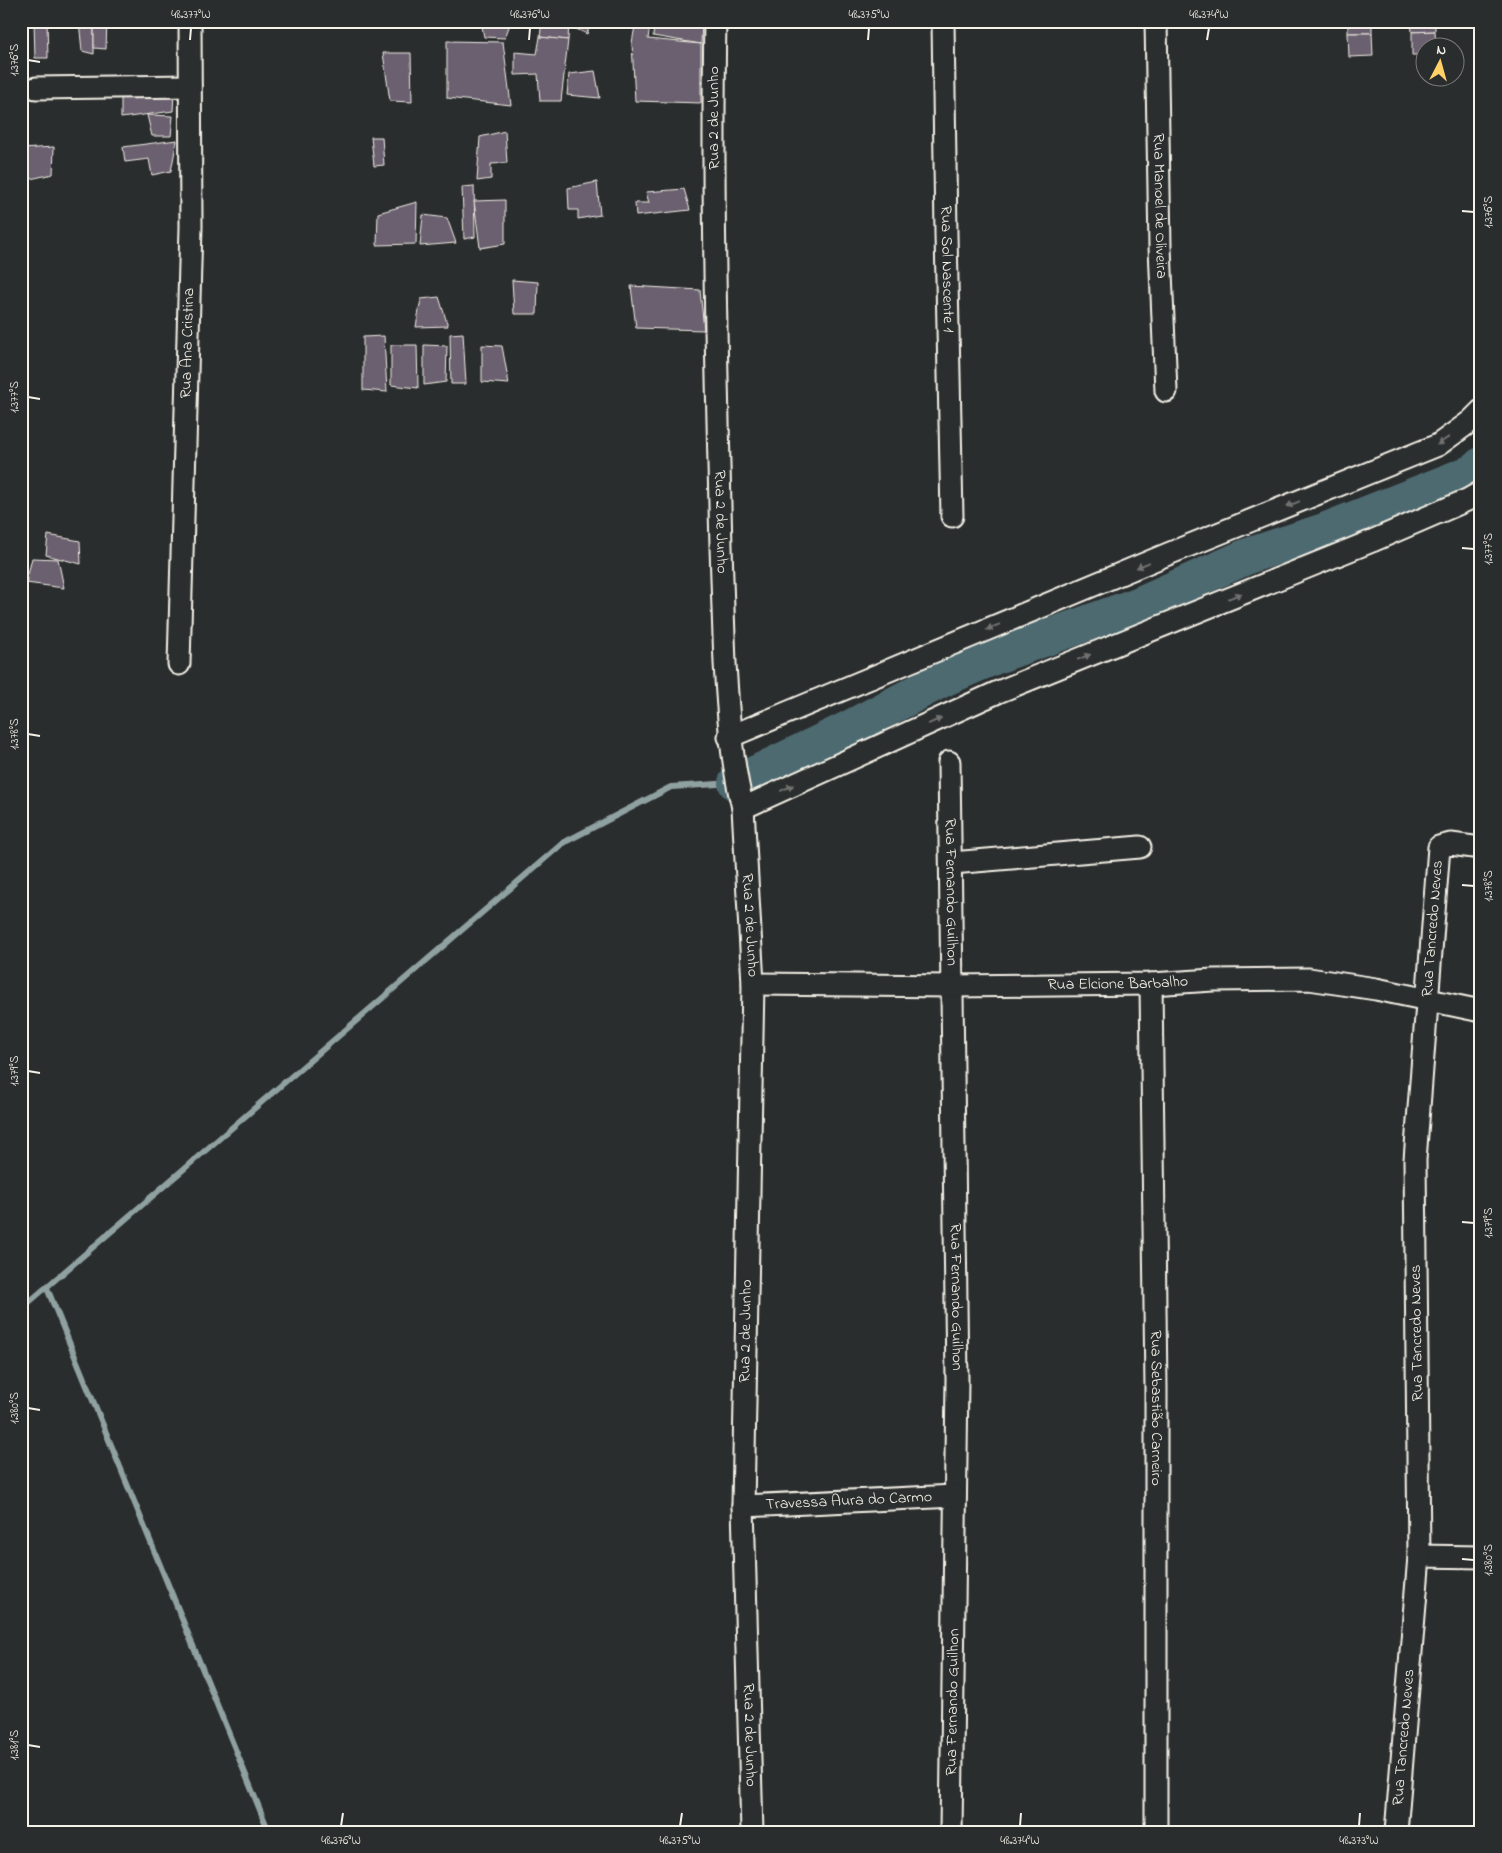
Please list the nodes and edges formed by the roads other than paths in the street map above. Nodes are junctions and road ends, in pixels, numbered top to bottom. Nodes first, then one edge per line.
1 (190, 21) edge
2 (715, 21) edge
3 (943, 21) edge
4 (1156, 21) edge
5 (190, 86) junction
6 (36, 88) dead end
7 (1166, 391) dead end
8 (1481, 411) edge
9 (1481, 492) edge
10 (952, 516) dead end
11 (178, 664) dead end
12 (729, 737) junction
13 (949, 762) dead end
14 (743, 808) junction
15 (1140, 846) dead end
16 (1481, 848) edge
17 (952, 863) junction
18 (753, 984) junction
19 (1151, 984) junction
20 (952, 986) junction
21 (1426, 1000) junction
22 (1481, 1012) edge
23 (955, 1496) junction
24 (743, 1506) junction
25 (1419, 1556) junction
26 (1481, 1557) edge
27 (752, 1832) edge
28 (951, 1832) edge
29 (1156, 1832) edge
30 (1396, 1832) edge

1 - 5 street, Rua Ana Cristina
2 - 12 street, Rua 2 de Junho
3 - 10 street, Rua Sol Nascente 1
4 - 7 street, Rua Manoel de Oliveira
5 - 6 street
5 - 11 street, Rua Ana Cristina
8 -> 12 street
14 -> 9 street
12 - 14 street, Rua 2 de Junho
13 - 17 street, Rua Fernando Guilhon
14 - 18 street, Rua 2 de Junho
15 - 17 street
16 - 21 street, Rua Tancredo Neves
17 - 20 street, Rua Fernando Guilhon
18 - 20 street, Rua Elcione Barbalho
18 - 24 street, Rua 2 de Junho
19 - 20 street, Rua Elcione Barbalho
19 - 21 street, Rua Elcione Barbalho
19 - 29 street, Rua Sebastião Carneiro
20 - 23 street, Rua Fernando Guilhon
21 - 22 street, Rua Elcione Barbalho
21 - 25 street, Rua Tancredo Neves
23 - 24 street, Travessa Aura do Carmo
23 - 28 street, Rua Fernando Guilhon
24 - 27 street, Rua 2 de Junho
25 - 26 street
25 - 30 street, Rua Tancredo Neves

